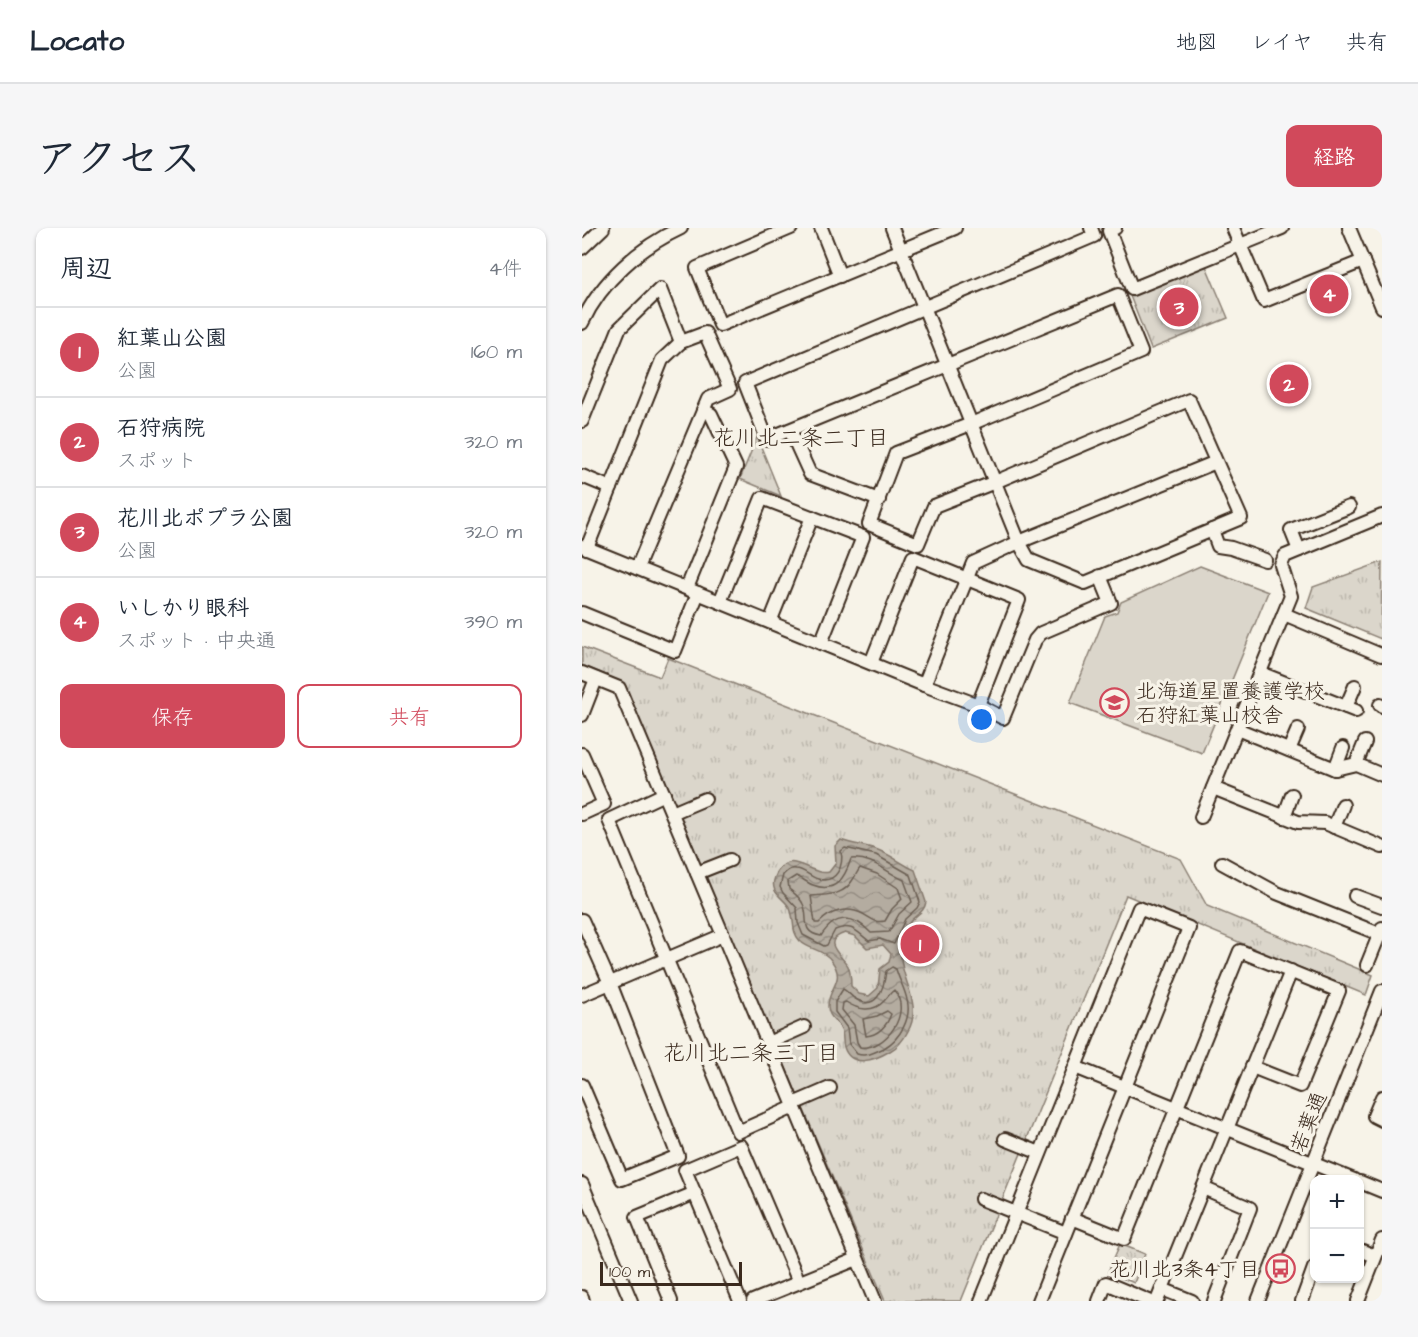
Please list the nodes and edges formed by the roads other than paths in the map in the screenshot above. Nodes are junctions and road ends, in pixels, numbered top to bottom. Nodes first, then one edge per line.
1 (603, 228) edge
2 (653, 228) edge
3 (681, 228) edge
4 (791, 228) edge
5 (821, 228) edge
6 (892, 228) edge
7 (955, 228) edge
8 (1091, 228) edge
9 (1115, 228) edge
10 (1233, 228) edge
11 (1282, 228) edge
12 (1349, 228) edge
13 (588, 234) edge
14 (659, 241) junction
15 (1240, 245) junction
16 (582, 248) edge
17 (901, 250) junction
18 (1363, 261) junction
19 (840, 276) junction
20 (1382, 307) edge
21 (925, 309) junction
22 (582, 323) edge
23 (681, 342) junction
24 (947, 365) junction
25 (703, 410) junction
26 (582, 421) edge
27 (971, 424) junction
28 (790, 430) junction
29 (1216, 462) junction
30 (582, 476) edge
31 (995, 482) junction
32 (611, 488) junction
33 (879, 500) junction
34 (1349, 507) dead end
35 (1382, 516) edge
36 (812, 517) junction
37 (1212, 530) junction
38 (1019, 543) junction
39 (583, 547) edge
40 (1299, 550) junction
41 (1265, 560) dead end
42 (638, 568) junction
43 (1100, 576) junction
44 (967, 578) junction
45 (693, 591) junction
46 (720, 602) junction
47 (582, 613) edge
48 (1284, 614) junction
49 (770, 622) junction
50 (821, 643) junction
51 (1381, 655) edge
52 (871, 663) junction
53 (582, 673) edge
54 (1260, 673) junction
55 (596, 679) junction
56 (924, 685) junction
57 (1355, 686) dead end
58 (978, 705) junction
59 (582, 715) edge
60 (1237, 729) junction
61 (1298, 729) dead end
62 (1365, 742) dead end
63 (1343, 748) dead end
64 (1289, 750) junction
65 (582, 754) edge
66 (1356, 764) junction
67 (1335, 769) junction
68 (1382, 775) edge
69 (1213, 788) junction
70 (664, 794) junction
71 (1292, 795) dead end
72 (705, 799) dead end
73 (1343, 805) dead end
74 (672, 813) junction
75 (582, 814) edge
76 (1284, 816) junction
77 (1202, 817) dead end
78 (1334, 827) junction
79 (1382, 847) edge
80 (730, 860) dead end
81 (1222, 863) dead end
82 (697, 873) junction
83 (1355, 896) dead end
84 (1382, 906) edge
85 (582, 920) edge
86 (1381, 932) edge
87 (723, 935) junction
88 (667, 959) junction
89 (1367, 965) dead end
90 (1291, 971) junction
91 (609, 983) junction
92 (1382, 991) edge
93 (582, 995) edge
94 (804, 1028) dead end
95 (768, 1043) junction
96 (1075, 1067) junction
97 (1252, 1067) junction
98 (582, 1085) edge
99 (830, 1088) dead end
100 (1125, 1088) junction
101 (1382, 1097) edge
102 (794, 1105) junction
103 (1176, 1109) junction
104 (1382, 1120) edge
105 (1227, 1130) junction
106 (1005, 1139) dead end
107 (1041, 1153) junction
108 (1313, 1163) junction
109 (1344, 1175) edge
110 (582, 1184) edge
111 (1364, 1184) edge
112 (1203, 1188) junction
113 (1382, 1191) edge
114 (695, 1193) junction
115 (981, 1198) dead end
116 (1017, 1213) junction
117 (1072, 1218) junction
118 (1066, 1233) junction
119 (1382, 1240) edge
120 (1364, 1252) edge
121 (1375, 1256) junction
122 (857, 1259) junction
123 (1310, 1279) edge
124 (799, 1282) junction
125 (1160, 1295) edge
126 (631, 1301) edge
127 (671, 1301) edge
128 (740, 1301) edge
129 (753, 1301) edge
130 (875, 1301) edge
131 (981, 1301) edge
132 (1039, 1301) edge
133 (1099, 1301) edge
134 (1149, 1301) edge
135 (1192, 1301) edge
136 (1214, 1301) edge
137 (1258, 1301) edge
138 (1302, 1301) edge
139 (1358, 1301) edge

1 - 13 street
2 - 14 street
3 - 14 street
4 - 19 street
5 - 19 street
6 - 17 street
7 - 17 street
8 - 21 street
9 - 15 street
10 - 15 street
11 - 15 street
12 - 18 street
13 - 16 street
14 - 22 street
15 - 18 street
17 - 19 street
17 - 21 street
18 - 20 street
21 - 24 street
21 - 28 street
23 - 25 street
23 - 26 street
23 - 32 street
24 - 27 street
24 - 27 street
24 - 28 street
25 - 42 street
25 - 45 street
27 - 31 street
27 - 33 street
28 - 33 street
29 - 31 street
29 - 37 street
29 - 38 street
30 - 32 street
31 - 33 street
31 - 38 street
32 - 39 street
34 - 40 street
35 - 40 street
36 - 46 street
36 - 49 street
36 - 50 street
37 - 41 street
37 - 43 street
38 - 43 street
38 - 44 street
39 - 42 street
40 - 48 street
42 - 45 street
43 - 58 street
44 - 52 street
44 - 56 street
44 - 58 street
45 - 46 street
45 - 47 street
46 - 49 street
48 - 51 street
48 - 54 street
49 - 50 street
50 - 52 street
52 - 56 street
53 - 55 street
54 - 57 street
54 - 60 street
55 - 59 street
55 - 70 street
56 - 58 street
60 - 64 street
60 - 69 street
61 - 64 street
62 - 66 street
63 - 67 street
64 - 67 street
65 - 75 street
66 - 67 street
66 - 68 street
69 - 76 street
69 - 77 street
70 - 74 street
70 - 88 street
71 - 76 street
72 - 74 street
73 - 78 street
74 - 82 street
76 - 78 street
78 - 79 street
80 - 82 street
81 - 86 street
82 - 87 street
83 - 84 street
85 - 91 street
86 - 89 street
87 - 88 street
87 - 95 street
88 - 91 street
88 - 102 street
90 - 97 street
90 - 97 street
90 - 103 street
91 - 93 street
91 - 98 street
92 - 108 street, 若葉通
94 - 95 street
95 - 102 street
96 - 100 street
96 - 100 street
96 - 107 street
97 - 105 street
99 - 102 street
100 - 103 street
100 - 117 street
101 - 104 street
102 - 122 street
103 - 105 street
103 - 117 street
105 - 108 street
105 - 112 street
106 - 107 street
107 - 116 street
108 - 109 street
108 - 137 street, 若葉通
110 - 126 street
111 - 113 street
112 - 125 street
112 - 136 street
114 - 124 street
114 - 127 street
114 - 128 street
115 - 116 street
116 - 118 street
116 - 131 street
117 - 118 street
118 - 132 street
119 - 121 street
120 - 121 street
121 - 139 street
122 - 124 street
122 - 130 street
123 - 138 street
124 - 129 street
125 - 135 street
133 - 134 street

